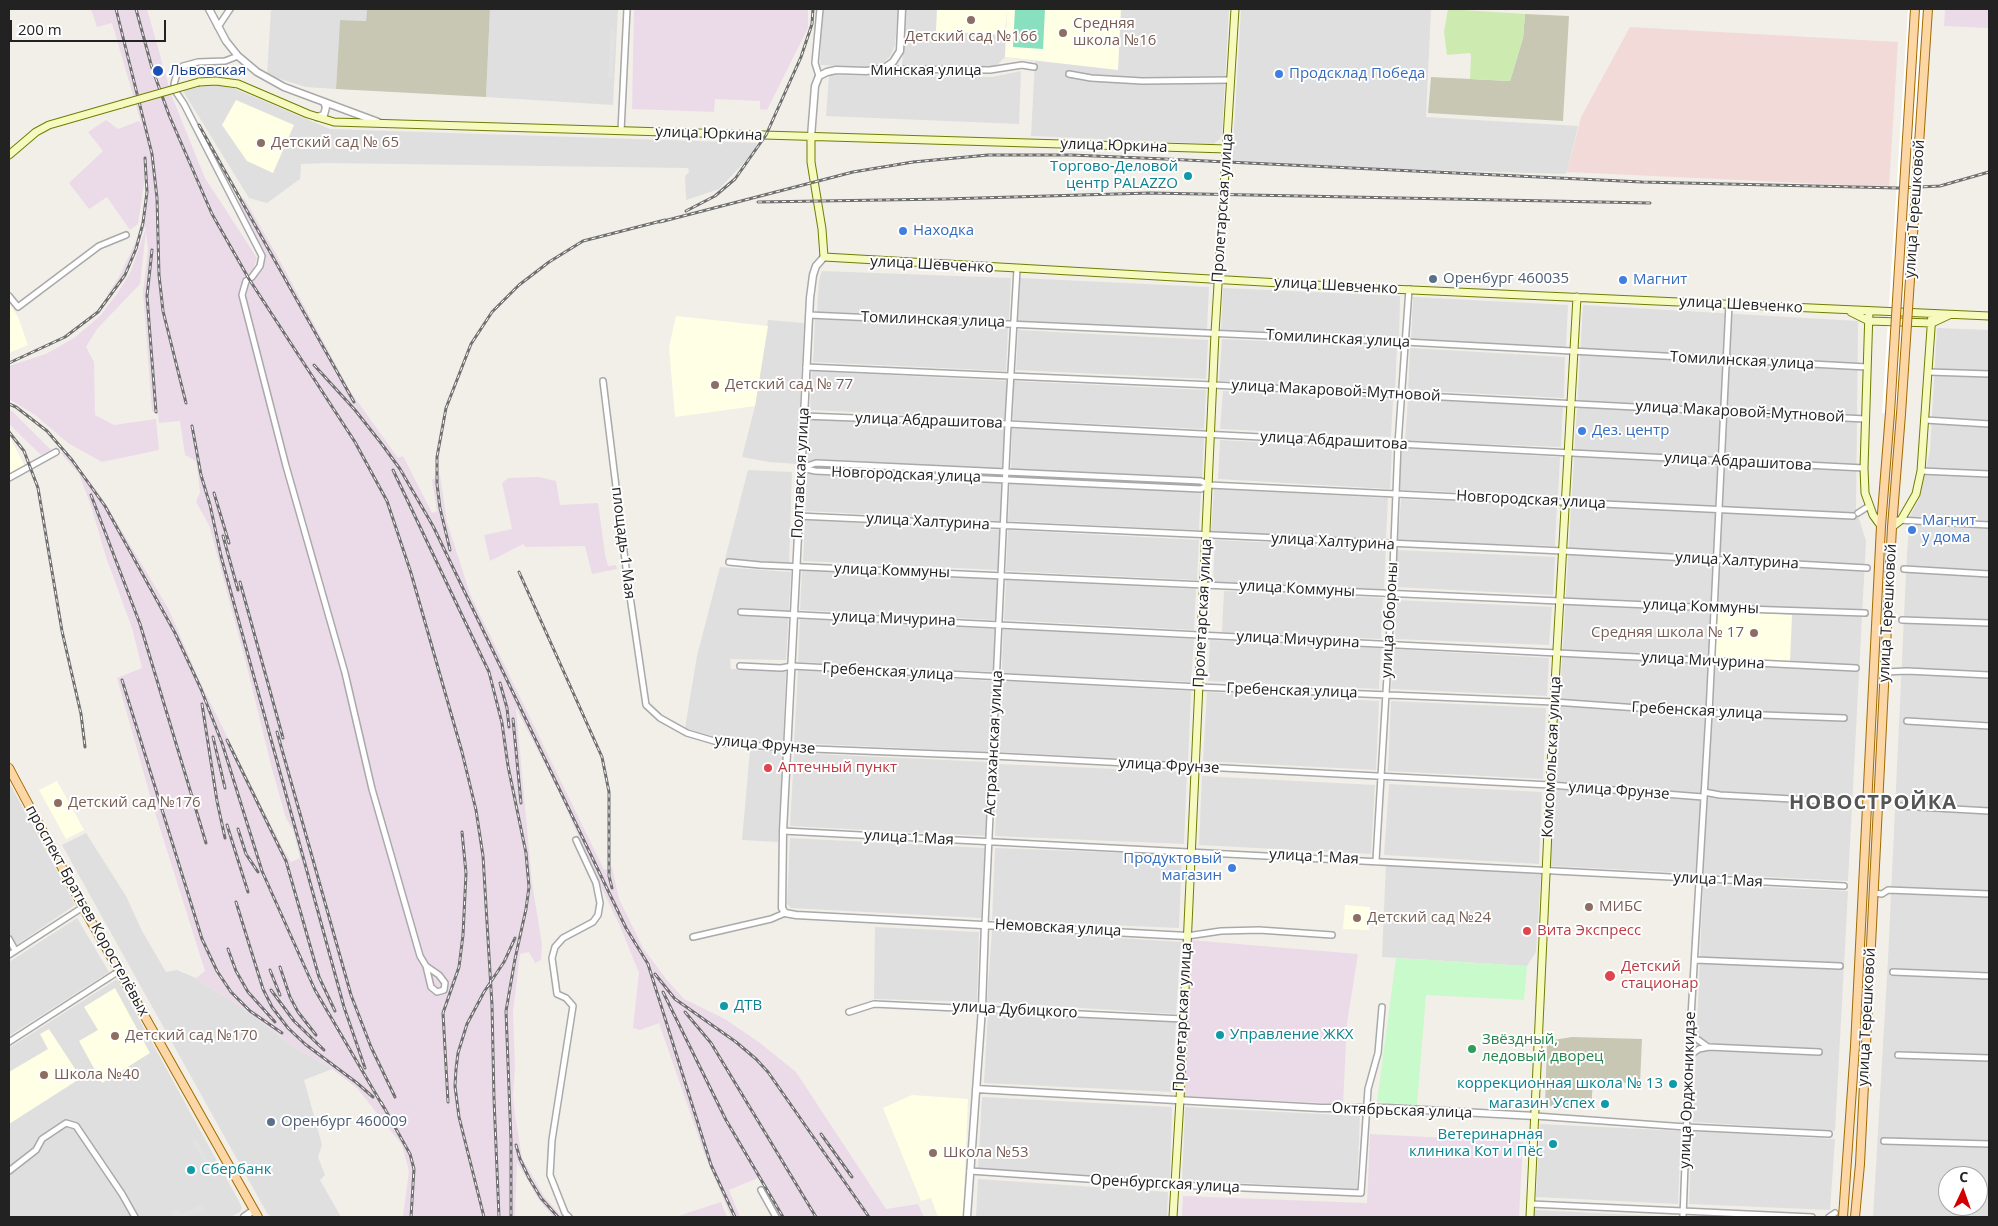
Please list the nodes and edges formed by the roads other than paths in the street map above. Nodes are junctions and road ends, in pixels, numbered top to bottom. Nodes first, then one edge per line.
1 (209, 9) edge
2 (230, 9) edge
3 (628, 9) edge
4 (820, 9) edge
5 (902, 9) edge
6 (1235, 9) edge
7 (1915, 9) edge
8 (1928, 9) edge
9 (218, 27) junction
10 (238, 56) junction
11 (1034, 67) dead end
12 (883, 70) junction
13 (1069, 74) dead end
14 (819, 76) junction
15 (1231, 80) junction
16 (324, 102) junction
17 (316, 118) junction
18 (381, 123) junction
19 (621, 131) junction
20 (811, 137) junction
21 (1227, 149) junction
22 (9, 155) edge
23 (126, 234) dead end
24 (824, 257) junction
25 (1017, 269) junction
26 (1219, 280) junction
27 (1409, 289) junction
28 (9, 296) edge
29 (1577, 296) junction
30 (1729, 304) junction
31 (1848, 310) junction
32 (1869, 312) junction
33 (1932, 314) junction
34 (1951, 314) junction
35 (809, 315) junction
36 (1989, 316) edge
37 (1869, 321) junction
38 (1932, 323) junction
39 (1014, 324) junction
40 (1215, 333) junction
41 (1404, 342) junction
42 (1575, 352) junction
43 (1726, 360) junction
44 (806, 367) junction
45 (1867, 367) junction
46 (1929, 372) junction
47 (1989, 374) edge
48 (1011, 376) junction
49 (603, 381) dead end
50 (1213, 385) junction
51 (1401, 394) junction
52 (1572, 404) junction
53 (1724, 412) junction
54 (804, 416) junction
55 (1865, 419) junction
56 (1925, 420) junction
57 (1008, 424) junction
58 (1989, 424) edge
59 (1211, 434) junction
60 (1398, 444) junction
61 (56, 452) dead end
62 (1569, 452) junction
63 (1722, 461) junction
64 (801, 468) junction
65 (1864, 468) junction
66 (1921, 471) junction
67 (1006, 472) junction
68 (1989, 474) edge
69 (9, 478) edge
70 (1005, 479) junction
71 (1209, 485) junction
72 (1395, 494) junction
73 (1566, 502) junction
74 (1868, 506) junction
75 (1720, 510) junction
76 (798, 516) junction
77 (1898, 522) junction
78 (1004, 525) junction
79 (1881, 526) junction
80 (1989, 526) edge
81 (1206, 536) junction
82 (1393, 545) junction
83 (1563, 551) junction
84 (1717, 561) junction
85 (729, 562) dead end
86 (796, 566) junction
87 (1867, 568) dead end
88 (1904, 569) dead end
89 (1989, 574) edge
90 (1002, 575) junction
91 (1204, 585) junction
92 (1392, 593) junction
93 (1560, 601) junction
94 (1715, 608) junction
95 (741, 612) dead end
96 (1865, 613) dead end
97 (794, 615) junction
98 (1902, 620) dead end
99 (1989, 623) edge
100 (999, 624) junction
101 (1202, 635) junction
102 (1389, 645) junction
103 (1557, 652) junction
104 (1712, 662) junction
105 (740, 666) dead end
106 (792, 666) junction
107 (1856, 668) dead end
108 (1884, 672) junction
109 (1989, 675) edge
110 (997, 677) junction
111 (1199, 687) junction
112 (1386, 695) junction
113 (1554, 702) junction
114 (646, 705) joint
115 (1709, 713) junction
116 (1844, 718) dead end
117 (1907, 721) dead end
118 (1989, 726) edge
119 (788, 748) junction
120 (992, 756) junction
121 (9, 768) edge
122 (1195, 768) junction
123 (1380, 777) junction
124 (1550, 785) junction
125 (1703, 795) junction
126 (1846, 802) dead end
127 (1900, 806) dead end
128 (1989, 811) edge
129 (783, 831) junction
130 (576, 840) dead end
131 (989, 842) junction
132 (1191, 851) junction
133 (1376, 860) junction
134 (1546, 870) junction
135 (1700, 879) junction
136 (1844, 886) dead end
137 (1873, 893) junction
138 (1989, 894) edge
139 (83, 907) junction
140 (785, 913) junction
141 (985, 924) junction
142 (1332, 935) dead end
143 (694, 936) dead end
144 (1187, 936) junction
145 (9, 939) edge
146 (16, 950) junction
147 (9, 955) edge
148 (1695, 960) junction
149 (426, 966) junction
150 (1840, 966) dead end
151 (119, 971) junction
152 (1893, 972) dead end
153 (1989, 976) edge
154 (1382, 1007) dead end
155 (982, 1008) junction
156 (849, 1012) dead end
157 (1183, 1019) junction
158 (1690, 1034) junction
159 (9, 1042) edge
160 (1709, 1047) junction
161 (1819, 1052) dead end
162 (1898, 1055) dead end
163 (1689, 1056) junction
164 (1989, 1058) edge
165 (976, 1089) junction
166 (1180, 1100) junction
167 (1368, 1108) junction
168 (1535, 1116) junction
169 (1686, 1127) junction
170 (1829, 1134) dead end
171 (1884, 1141) dead end
172 (1989, 1144) edge
173 (9, 1171) edge
174 (970, 1171) junction
175 (1175, 1185) junction
176 (762, 1190) dead end
177 (1530, 1204) junction
178 (1684, 1214) edge
179 (258, 1215) edge
180 (1839, 1215) edge
181 (135, 1217) edge
182 (244, 1217) edge
183 (569, 1217) edge
184 (776, 1217) edge
185 (967, 1217) edge
186 (1173, 1217) edge
187 (1530, 1217) edge
188 (1812, 1217) edge
189 (1829, 1217) edge
190 (1854, 1217) edge

1 - 9 street
2 - 9 street
3 - 19 street
4 - 14 street
5 - 12 street
6 - 15 main road, Пролетарская улица
7 - 79 main road, улица Терешковой, bridge
8 - 77 main road, улица Терешковой, bridge
9 - 10 street
10 - 16 street
10 - 149 street
11 - 12 street, Минская улица
12 - 14 street, Минская улица
13 - 15 street
14 - 20 street
15 - 21 main road, Пролетарская улица
16 - 17 street
16 - 18 street
17 - 18 main road, улица Юркина
17 - 22 main road, улица Юркина, bridge
18 - 19 main road, улица Юркина
19 - 20 main road, улица Юркина
20 - 21 main road, улица Юркина
20 - 24 main road
21 - 26 main road, Пролетарская улица
23 - 28 street
24 - 25 main road, улица Шевченко
24 - 35 street, Полтавская улица
25 - 26 main road, улица Шевченко
25 - 39 street, Астраханская улица
26 - 27 main road, улица Шевченко
26 - 40 main road, Пролетарская улица
27 - 29 main road, улица Шевченко
27 - 41 street, улица Обороны
29 - 30 main road, улица Шевченко
29 - 42 main road, Комсомольская улица
30 - 31 main road, улица Шевченко
30 - 43 street, улица Орджоникидзе
31 - 32 main road, улица Шевченко
31 - 37 main road, улица Шевченко
32 - 33 main road, улица Шевченко
32 - 37 main road
33 - 34 main road, улица Шевченко
33 - 38 main road
34 - 36 main road, улица Шевченко
34 - 38 main road, улица Шевченко
35 - 39 street, Томилинская улица
35 - 44 street, Полтавская улица
37 - 38 main road, улица Шевченко
37 - 45 main road
38 - 46 main road
39 - 40 street, Томилинская улица
39 - 48 street, Астраханская улица
40 - 41 street, Томилинская улица
40 - 50 main road, Пролетарская улица
41 - 42 street, Томилинская улица
41 - 51 street, улица Обороны
42 - 43 street, Томилинская улица
42 - 52 main road, Комсомольская улица
43 - 45 street, Томилинская улица
43 - 53 street, улица Орджоникидзе
44 - 48 street, улица Макаровой-Мутновой
44 - 54 street, Полтавская улица
45 - 55 main road
46 - 47 street
46 - 56 main road
48 - 50 street, улица Макаровой-Мутновой
48 - 57 street, Астраханская улица
49 - 114 street, площадь 1 Мая
50 - 51 street, улица Макаровой-Мутновой
50 - 59 main road, Пролетарская улица
51 - 52 street, улица Макаровой-Мутновой
51 - 60 street, улица Обороны
52 - 53 street, улица Макаровой-Мутновой
52 - 62 main road, Комсомольская улица
53 - 55 street, улица Макаровой-Мутновой
53 - 63 street, улица Орджоникидзе
54 - 57 street, улица Абдрашитова
54 - 64 street, Полтавская улица
55 - 65 main road
56 - 58 street
56 - 66 main road
57 - 59 street, улица Абдрашитова
57 - 67 street, Астраханская улица
59 - 60 street, улица Абдрашитова
59 - 71 main road, Пролетарская улица
60 - 62 street, улица Абдрашитова
60 - 72 street, улица Обороны
61 - 69 street
62 - 63 street, улица Абдрашитова
62 - 73 main road, Комсомольская улица
63 - 65 street, улица Абдрашитова
63 - 75 street, улица Орджоникидзе
64 - 67 street, Новгородская улица
64 - 70 street, Новгородская улица
64 - 76 street, Полтавская улица
65 - 74 main road
66 - 68 street
66 - 77 main road
67 - 70 street, Астраханская улица
67 - 71 street, Новгородская улица
70 - 71 street, Новгородская улица
70 - 78 street, Астраханская улица
71 - 72 street, Новгородская улица
71 - 81 main road, Пролетарская улица
72 - 73 street, Новгородская улица
72 - 82 street, улица Обороны
73 - 75 street, Новгородская улица
73 - 83 main road, Комсомольская улица
74 - 75 street, Новгородская улица
74 - 79 main road
75 - 84 street, улица Орджоникидзе
76 - 78 street, улица Халтурина
76 - 86 street, Полтавская улица
77 - 80 street
77 - 108 main road, улица Терешковой
78 - 81 street, улица Халтурина
78 - 90 street, Астраханская улица
79 - 180 main road, улица Терешковой
81 - 82 street, улица Халтурина
81 - 91 main road, Пролетарская улица
82 - 83 street, улица Халтурина
82 - 92 street, улица Обороны
83 - 84 street, улица Халтурина
83 - 93 main road, Комсомольская улица
84 - 87 street, улица Халтурина
84 - 94 street, улица Орджоникидзе
85 - 86 street, улица Коммуны
86 - 90 street, улица Коммуны
86 - 97 street, Полтавская улица
88 - 89 street
90 - 91 street, улица Коммуны
90 - 100 street, Астраханская улица
91 - 92 street, улица Коммуны
91 - 101 main road, Пролетарская улица
92 - 93 street, улица Коммуны
92 - 102 street, улица Обороны
93 - 94 street, улица Коммуны
93 - 103 main road, Комсомольская улица
94 - 96 street, улица Коммуны
94 - 104 street, улица Орджоникидзе
95 - 97 street, улица Мичурина
97 - 100 street, улица Мичурина
97 - 106 street, Полтавская улица
98 - 99 street
100 - 101 street, улица Мичурина
100 - 110 street, Астраханская улица
101 - 102 street, улица Мичурина
101 - 111 main road, Пролетарская улица
102 - 103 street, улица Мичурина
102 - 112 street, улица Обороны
103 - 104 street, улица Мичурина
103 - 113 main road, Комсомольская улица
104 - 107 street, улица Мичурина
104 - 115 street, улица Орджоникидзе
105 - 106 street, Гребенская улица
106 - 110 street, Гребенская улица
106 - 119 street, Полтавская улица
108 - 109 street
108 - 137 main road, улица Терешковой
110 - 111 street, Гребенская улица
110 - 120 street, Астраханская улица
111 - 112 street, Гребенская улица
111 - 122 main road, Пролетарская улица
112 - 113 street, Гребенская улица
112 - 123 street, улица Обороны
113 - 115 street, Гребенская улица
113 - 124 main road, Комсомольская улица
114 - 119 street, улица Фрунзе
115 - 116 street, Гребенская улица
115 - 125 street, улица Орджоникидзе
117 - 118 street
119 - 120 street, улица Фрунзе
119 - 129 street, Полтавская улица
120 - 122 street, улица Фрунзе
120 - 131 street, Астраханская улица
121 - 139 main road, проспект Братьев Коростелёвых
122 - 123 street, улица Фрунзе
122 - 132 main road, Пролетарская улица
123 - 124 street, улица Фрунзе
123 - 133 street, улица Обороны
124 - 125 street, улица Фрунзе
124 - 134 main road, Комсомольская улица
125 - 126 street, улица Фрунзе
125 - 135 street, улица Орджоникидзе
127 - 128 street
129 - 131 street, улица 1 Мая
129 - 140 street, Полтавская улица
130 - 183 street
131 - 132 street, улица 1 Мая
131 - 141 street, Астраханская улица
132 - 133 street, улица 1 Мая
132 - 144 main road, Пролетарская улица
133 - 134 street, улица 1 Мая
134 - 135 street, улица 1 Мая
134 - 168 main road, Комсомольская улица
135 - 136 street, улица 1 Мая
135 - 148 street, улица Орджоникидзе
137 - 138 street
137 - 190 main road, улица Терешковой
139 - 146 street
139 - 151 main road, проспект Братьев Коростелёвых
140 - 141 street, Немовская улица
140 - 143 street
141 - 144 street, Немовская улица
141 - 155 street, Астраханская улица
142 - 144 street, Немовская улица
144 - 157 main road, Пролетарская улица
145 - 146 street
146 - 147 street
148 - 150 street
148 - 158 street, улица Орджоникидзе
149 - 149 street
151 - 159 street
151 - 179 main road, проспект Братьев Коростелёвых
152 - 153 street
154 - 167 street
155 - 156 street, улица Дубицкого
155 - 157 street, улица Дубицкого
155 - 165 street, Астраханская улица
157 - 166 main road, Пролетарская улица
158 - 160 street
158 - 163 street, улица Орджоникидзе
160 - 161 street
160 - 163 street
162 - 164 street
163 - 169 street, улица Орджоникидзе
165 - 166 street, Октябрьская улица
165 - 174 street, Астраханская улица
166 - 167 street, Октябрьская улица
166 - 175 main road, Пролетарская улица
167 - 168 street, Октябрьская улица
167 - 175 street, Оренбургская улица
168 - 169 street, Октябрьская улица
168 - 177 main road, Комсомольская улица
169 - 170 street, Октябрьская улица
169 - 178 street, улица Орджоникидзе
171 - 172 street
173 - 181 street
174 - 175 street, Оренбургская улица
174 - 185 street, Астраханская улица
175 - 186 main road, Пролетарская улица
176 - 184 street
177 - 178 street
177 - 187 main road, Комсомольская улица
178 - 188 street
179 - 182 street
180 - 189 street

